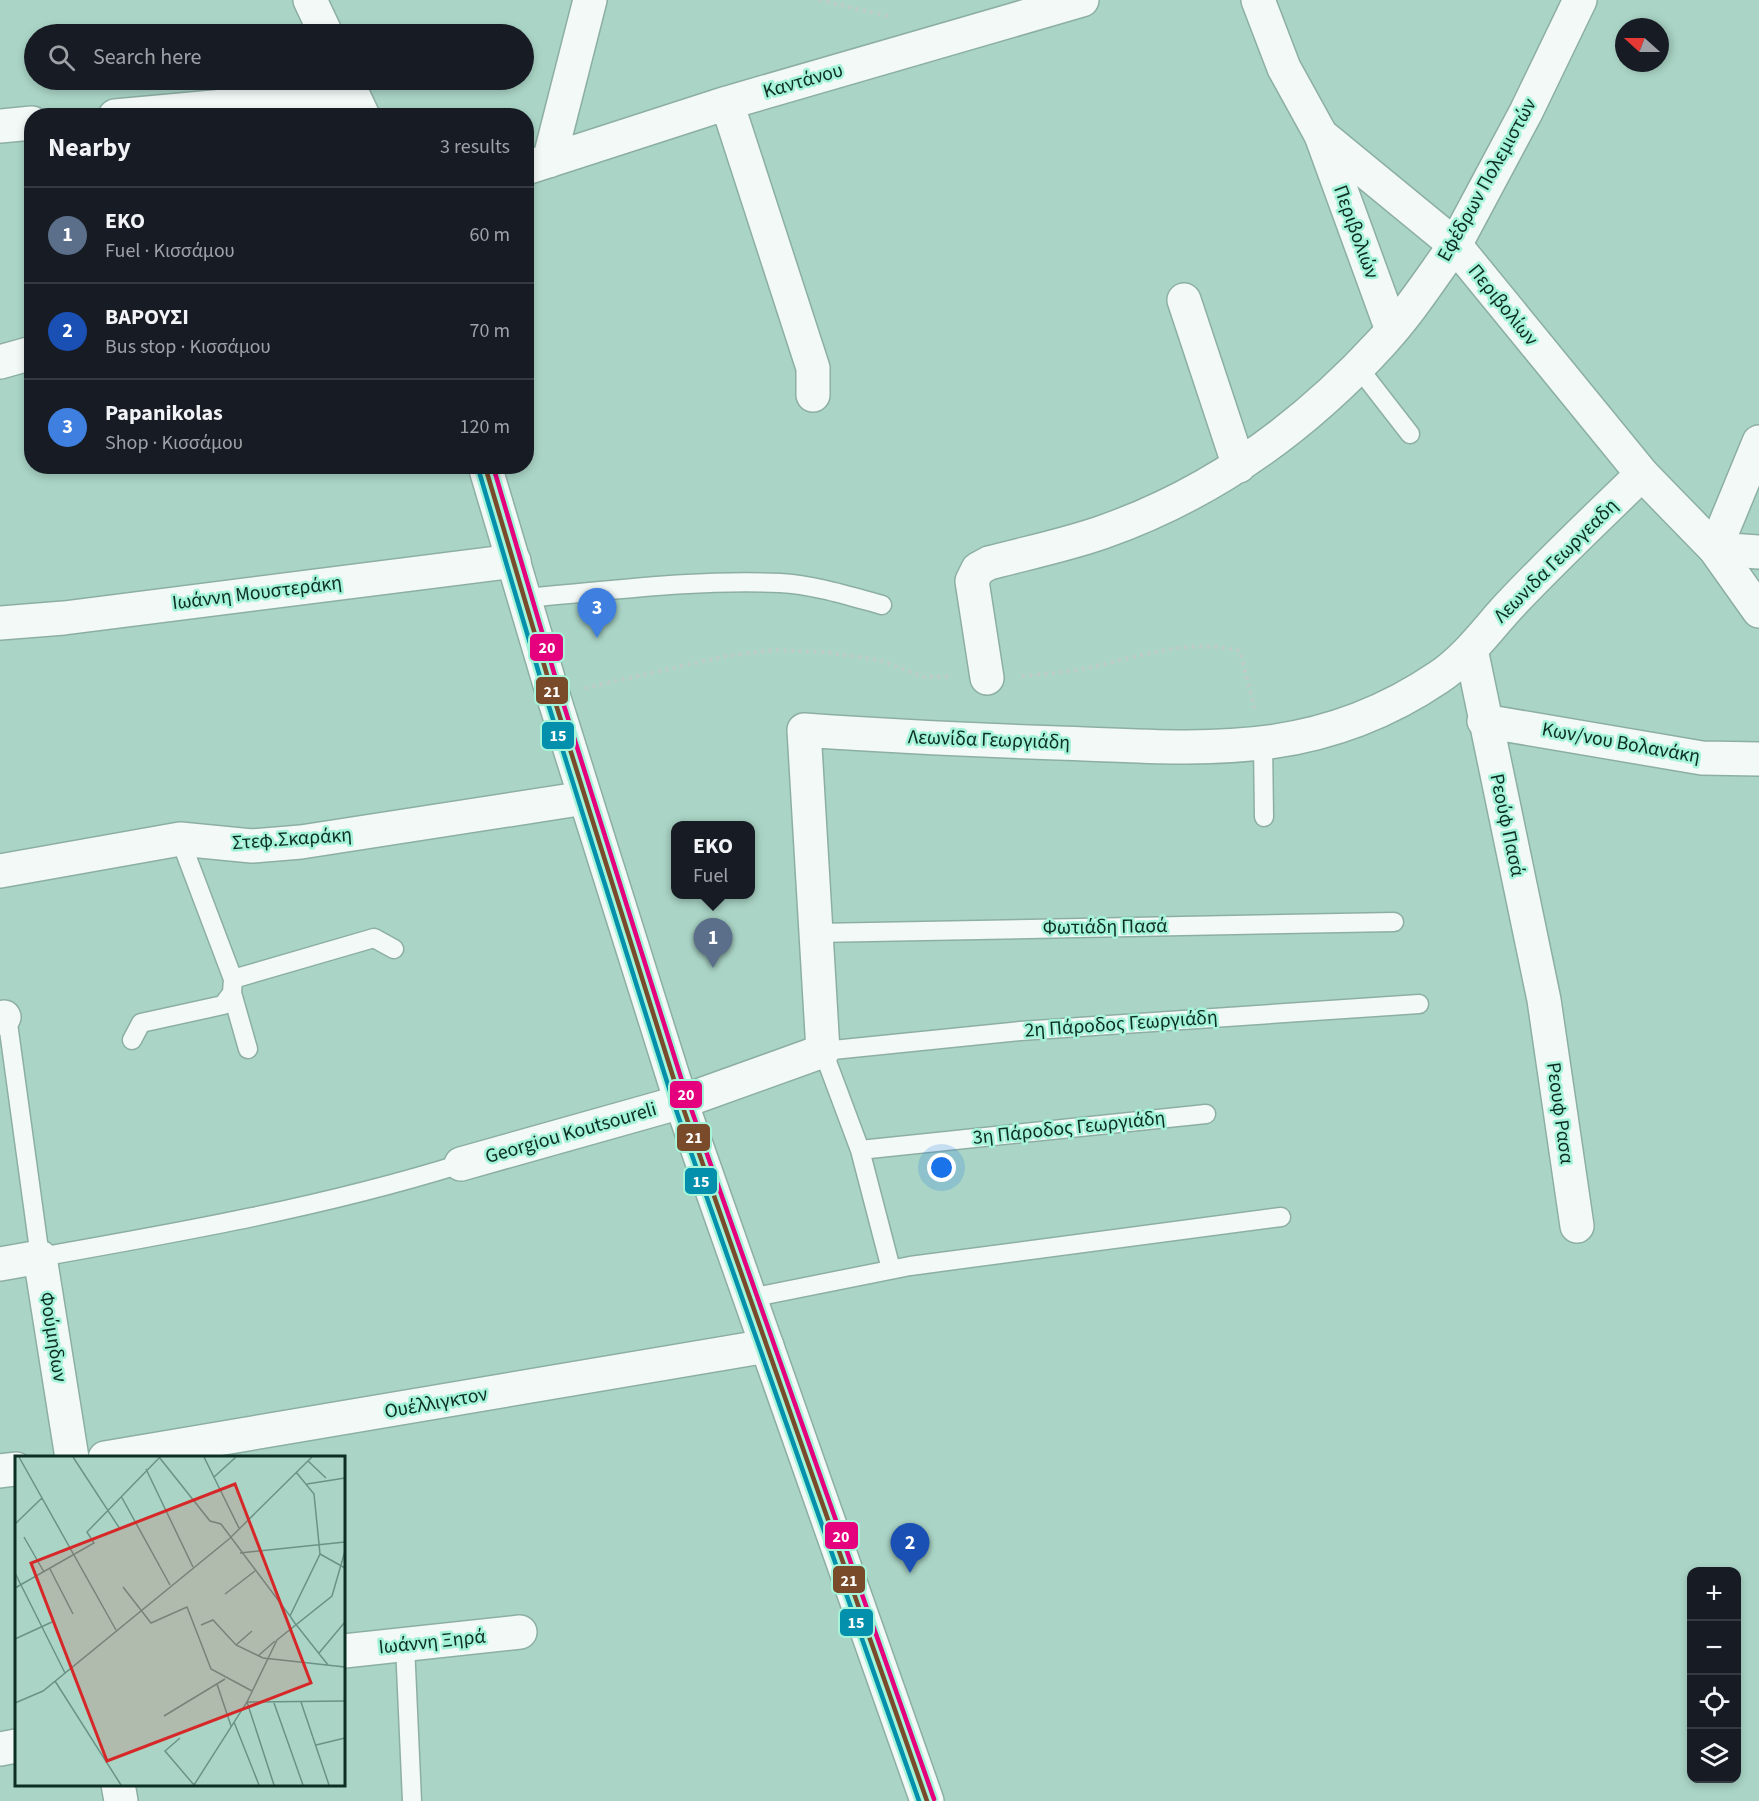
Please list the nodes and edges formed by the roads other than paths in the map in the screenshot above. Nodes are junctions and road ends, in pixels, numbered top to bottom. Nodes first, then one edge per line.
1 (310, 0) edge
2 (590, 0) edge
3 (1082, 0) edge
4 (1258, 0) edge
5 (1580, 0) edge
6 (321, 24) edge
7 (354, 96) edge
8 (727, 102) junction
9 (211, 108) edge
10 (24, 124) edge
11 (0, 126) edge
12 (1321, 135) junction
13 (538, 164) edge
14 (1455, 245) junction
15 (1184, 300) dead end
16 (1392, 330) junction
17 (24, 355) edge
18 (0, 362) edge
19 (1358, 366) junction
20 (813, 395) dead end
21 (1410, 434) dead end
22 (1759, 442) edge
23 (1239, 466) junction
24 (487, 474) edge
25 (1642, 474) junction
26 (1715, 549) junction
27 (1759, 552) edge
28 (514, 561) junction
29 (524, 598) junction
30 (882, 605) dead end
31 (1759, 611) edge
32 (0, 623) edge
33 (1471, 649) junction
34 (987, 678) road end
35 (1484, 721) junction
36 (1250, 744) junction
37 (1759, 759) edge
38 (585, 798) junction
39 (1264, 817) dead end
40 (180, 839) junction
41 (0, 871) edge
42 (1394, 922) dead end
43 (816, 933) junction
44 (394, 949) dead end
45 (233, 986) junction
46 (1544, 1000) joint
47 (1419, 1004) dead end
48 (2, 1018) edge
49 (132, 1040) dead end
50 (248, 1049) dead end
51 (823, 1051) junction
52 (681, 1102) junction
53 (1206, 1114) dead end
54 (860, 1150) junction
55 (461, 1164) joint
56 (1281, 1217) dead end
57 (1577, 1226) dead end
58 (39, 1257) junction
59 (0, 1264) edge
60 (891, 1269) junction
61 (750, 1298) junction
62 (767, 1346) junction
63 (72, 1456) edge
64 (117, 1456) edge
65 (15, 1469) edge
66 (0, 1471) edge
67 (520, 1632) dead end
68 (405, 1645) junction
69 (345, 1651) edge
70 (15, 1746) edge
71 (0, 1749) edge
72 (118, 1786) edge
73 (121, 1801) edge
74 (412, 1801) edge
75 (927, 1801) edge

1 - 6 street
2 - 13 street
3 - 8 street, Καντάνου
4 - 12 street, Περιβολίων
5 - 14 street, Εφέδρων Πολεμιστών
7 - 9 street
8 - 13 street, Καντάνου
8 - 20 street
10 - 11 street
12 - 14 street, Περιβολίων
12 - 16 street, Περιβολιών
14 - 16 street, Εφέδρων Πολεμιστών
14 - 25 street, Περιβολίων
15 - 23 street
16 - 19 street, Εφέδρων Πολεμιστών
17 - 18 street
19 - 21 lane
19 - 23 street, Εφέδρων Πολεμιστών
22 - 26 street
23 - 34 street, Εφέδρων Πολεμιστών
24 - 28 street
25 - 26 street, Περιβολίων
25 - 33 street, Λεωνιδα Γεωργεαδη
26 - 27 street
26 - 31 street, Περιβολίων
28 - 29 street
28 - 32 street, Ιωάννη Μουστεράκη
29 - 30 lane
29 - 38 street
33 - 35 street, Ρεούφ Πασά
33 - 36 street, Λεωνίδα Γεωργιάδη
35 - 37 street, Κων/νου Βολανάκη
35 - 46 street, Ρεούφ Πασά
36 - 39 lane
36 - 43 street, Λεωνίδα Γεωργιάδη
38 - 40 street, Στεφ.Σκαράκη
38 - 52 street
40 - 41 street, Στεφ.Σκαράκη
40 - 45 lane
42 - 43 lane, Φωτιάδη Πασά
43 - 51 street, Λεωνίδα Γεωργιάδη
44 - 45 lane
45 - 49 lane
45 - 50 lane
46 - 57 street, Ρεουφ Ρασα
47 - 51 lane, 2η Πάροδος Γεωργιάδη
48 - 58 lane
51 - 52 street
51 - 54 lane, Λεωνίδα Γεωργιάδη
52 - 55 street, Georgiou Koutsoureli
52 - 61 street
53 - 54 lane, 3η Πάροδος Γεωργιάδη
54 - 60 lane, Λεωνίδα Γεωργιάδη
55 - 58 lane
56 - 60 lane
58 - 59 street
58 - 63 street, Φούμηδων
60 - 61 lane
61 - 62 street
62 - 64 street, Ουέλλιγκτον
62 - 75 street
65 - 66 street
67 - 68 street, Ιωάννη Ξηρά
68 - 69 street, Ιωάννη Ξηρά
68 - 74 lane
70 - 71 street
72 - 73 street

